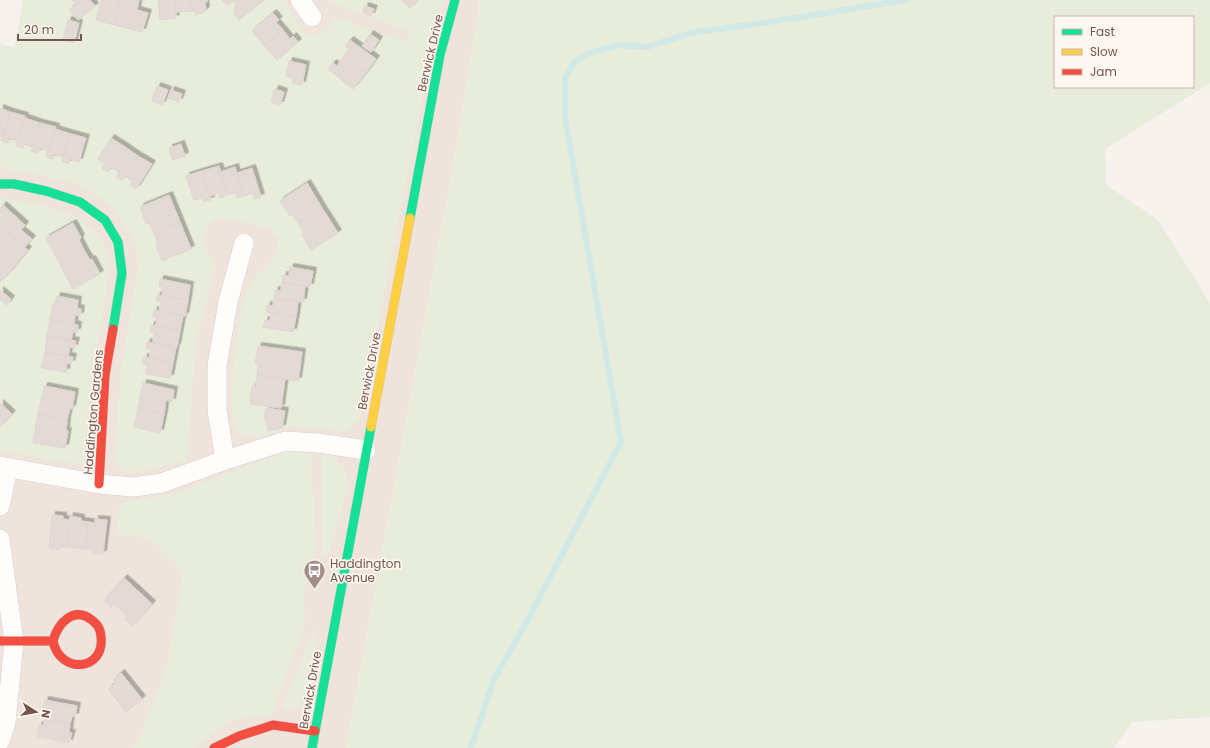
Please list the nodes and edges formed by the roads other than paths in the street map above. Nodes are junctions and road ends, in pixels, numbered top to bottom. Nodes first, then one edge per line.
1 (300, 0) edge
2 (455, 0) edge
3 (312, 17) dead end
4 (0, 184) edge
5 (244, 243) dead end
6 (366, 450) junction
7 (225, 460) junction
8 (4, 467) edge
9 (99, 484) junction
10 (0, 506) edge
11 (0, 539) edge
12 (53, 641) junction
13 (7, 642) edge
14 (315, 731) junction
15 (0, 741) edge
16 (214, 748) edge
17 (312, 748) edge

1 - 3 street
2 - 6 street, Berwick Drive
4 - 9 street, Haddington Gardens
5 - 7 street
6 - 7 street
6 - 14 street, Berwick Drive
7 - 9 street
8 - 9 street
8 - 10 street
11 - 13 street
12 - 12 street
12 - 13 street
13 - 15 street
14 - 16 street
14 - 17 street, Berwick Drive

